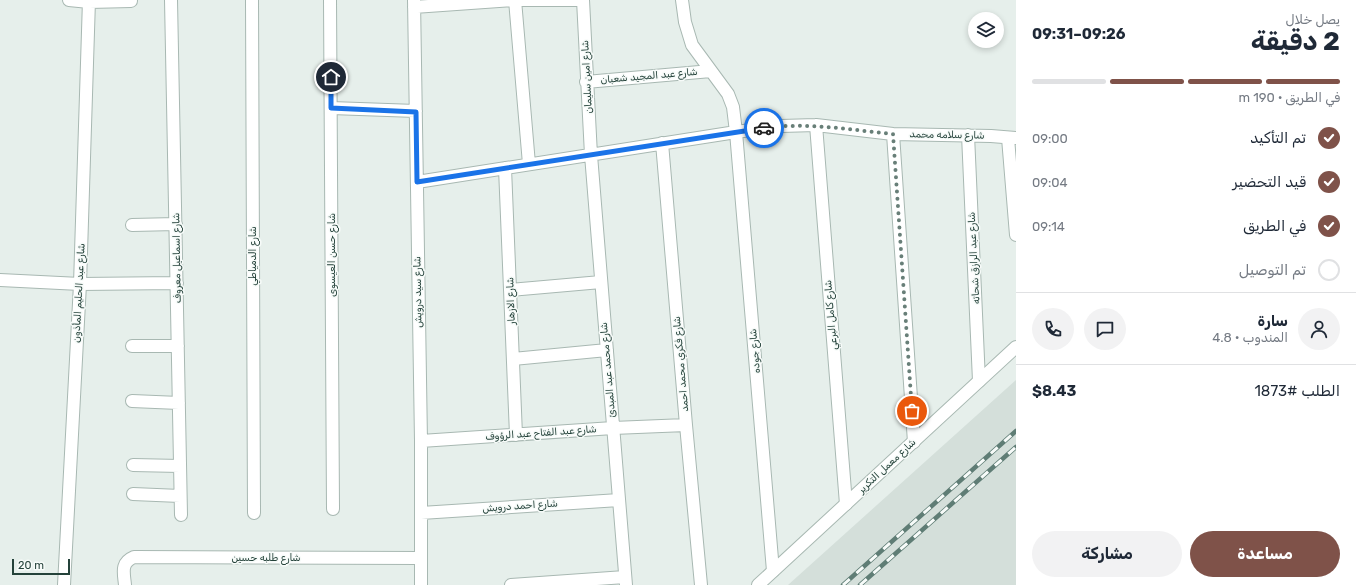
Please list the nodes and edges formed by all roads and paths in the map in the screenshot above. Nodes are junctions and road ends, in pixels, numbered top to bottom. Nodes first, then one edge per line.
1 (69, 0) edge
2 (171, 0) edge
3 (252, 0) edge
4 (330, 0) edge
5 (515, 0) edge
6 (579, 0) edge
7 (583, 0) edge
8 (682, 0) edge
9 (89, 1) edge
10 (131, 1) dead end
11 (414, 4) edge
12 (711, 71) junction
13 (586, 82) junction
14 (331, 108) junction
15 (416, 112) junction
16 (816, 125) junction
17 (736, 132) junction
18 (893, 134) junction
19 (968, 136) junction
20 (1012, 138) edge
21 (662, 143) junction
22 (591, 155) junction
23 (529, 164) junction
24 (505, 168) junction
25 (417, 182) junction
26 (176, 224) junction
27 (132, 225) dead end
28 (1016, 235) edge
29 (0, 280) edge
30 (602, 282) junction
31 (177, 283) junction
32 (80, 284) junction
33 (510, 290) junction
34 (132, 346) dead end
35 (178, 346) junction
36 (1016, 347) edge
37 (607, 350) junction
38 (513, 359) junction
39 (979, 381) junction
40 (132, 402) dead end
41 (179, 403) junction
42 (686, 425) junction
43 (613, 428) junction
44 (516, 435) junction
45 (421, 441) junction
46 (914, 442) junction
47 (132, 465) dead end
48 (180, 466) junction
49 (133, 494) dead end
50 (180, 496) junction
51 (619, 500) junction
52 (846, 504) junction
53 (332, 510) dead end
54 (254, 513) dead end
55 (421, 513) junction
56 (181, 515) dead end
57 (421, 558) junction
58 (773, 571) junction
59 (124, 580) edge
60 (626, 581) edge
61 (551, 584) edge
62 (64, 585) edge
63 (421, 585) edge
64 (511, 585) edge
65 (701, 585) edge
66 (758, 585) edge

1 - 9 street
2 - 26 street, شارع اسماعيل معروف
3 - 54 street, شارع الدمياطي
4 - 14 street, شارع حسن العيسوى
5 - 6 street
5 - 11 street
5 - 23 street
7 - 13 street, شارع امين سليمان
8 - 12 street
9 - 10 street
9 - 32 street, شارع عبد الحليم المأذون
11 - 15 street, شارع سيد درويش
12 - 13 street, شارع عبد المجيد شعبان
12 - 17 street
13 - 22 street, شارع امين سليمان
14 - 15 street
14 - 53 street, شارع حسن العيسوى
15 - 25 street, شارع سيد درويش
16 - 17 street, شارع سلامه محمد
16 - 18 street, شارع سلامه محمد
16 - 52 street, شارع كامل البرعي
17 - 21 street, شارع سلامه محمد
17 - 58 street, شارع جوده
18 - 19 street, شارع سلامه محمد
18 - 46 street
19 - 20 street, شارع سلامه محمد
19 - 39 street, شارع عبد الرازق شحاته
20 - 28 street
21 - 22 street, شارع سلامه محمد
21 - 42 street, شارع فكري محمد احمد
22 - 23 street, شارع سلامه محمد
22 - 30 street, شارع محمد عبد المبدئ
23 - 24 street, شارع سلامه محمد
24 - 25 street, شارع سلامه محمد
24 - 33 street, شارع الازهار
25 - 45 street, شارع سيد درويش
26 - 27 street
26 - 31 street, شارع اسماعيل معروف
29 - 32 street
30 - 33 street
30 - 37 street, شارع محمد عبد المبدئ
31 - 32 street
31 - 35 street, شارع اسماعيل معروف
32 - 62 street, شارع عبد الحليم المأذون
33 - 38 street, شارع الازهار
34 - 35 street
35 - 41 street, شارع اسماعيل معروف
36 - 39 street, شارع معمل التكرير
37 - 38 street
37 - 43 street, شارع محمد عبد المبدئ
38 - 44 street, شارع الازهار
39 - 46 street, شارع معمل التكرير
40 - 41 street
41 - 48 street, شارع اسماعيل معروف
42 - 43 street, شارع عبد الفتاح عبد الرؤوف
42 - 65 street, شارع فكري محمد احمد
43 - 44 street, شارع عبد الفتاح عبد الرؤوف
43 - 51 street, شارع محمد عبد المبدئ
44 - 45 street, شارع عبد الفتاح عبد الرؤوف
45 - 55 street, شارع سيد درويش
46 - 52 street, شارع معمل التكرير
47 - 48 street
48 - 50 street, شارع اسماعيل معروف
49 - 50 street
50 - 56 street, شارع اسماعيل معروف
51 - 55 street, شارع احمد درويش
51 - 60 street, شارع محمد عبد المبدئ
52 - 58 street, شارع معمل التكرير
55 - 57 street, شارع سيد درويش
57 - 59 street, شارع طلبه حسين
57 - 63 street, شارع سيد درويش
58 - 66 street, شارع معمل التكرير
60 - 61 street
61 - 64 street

